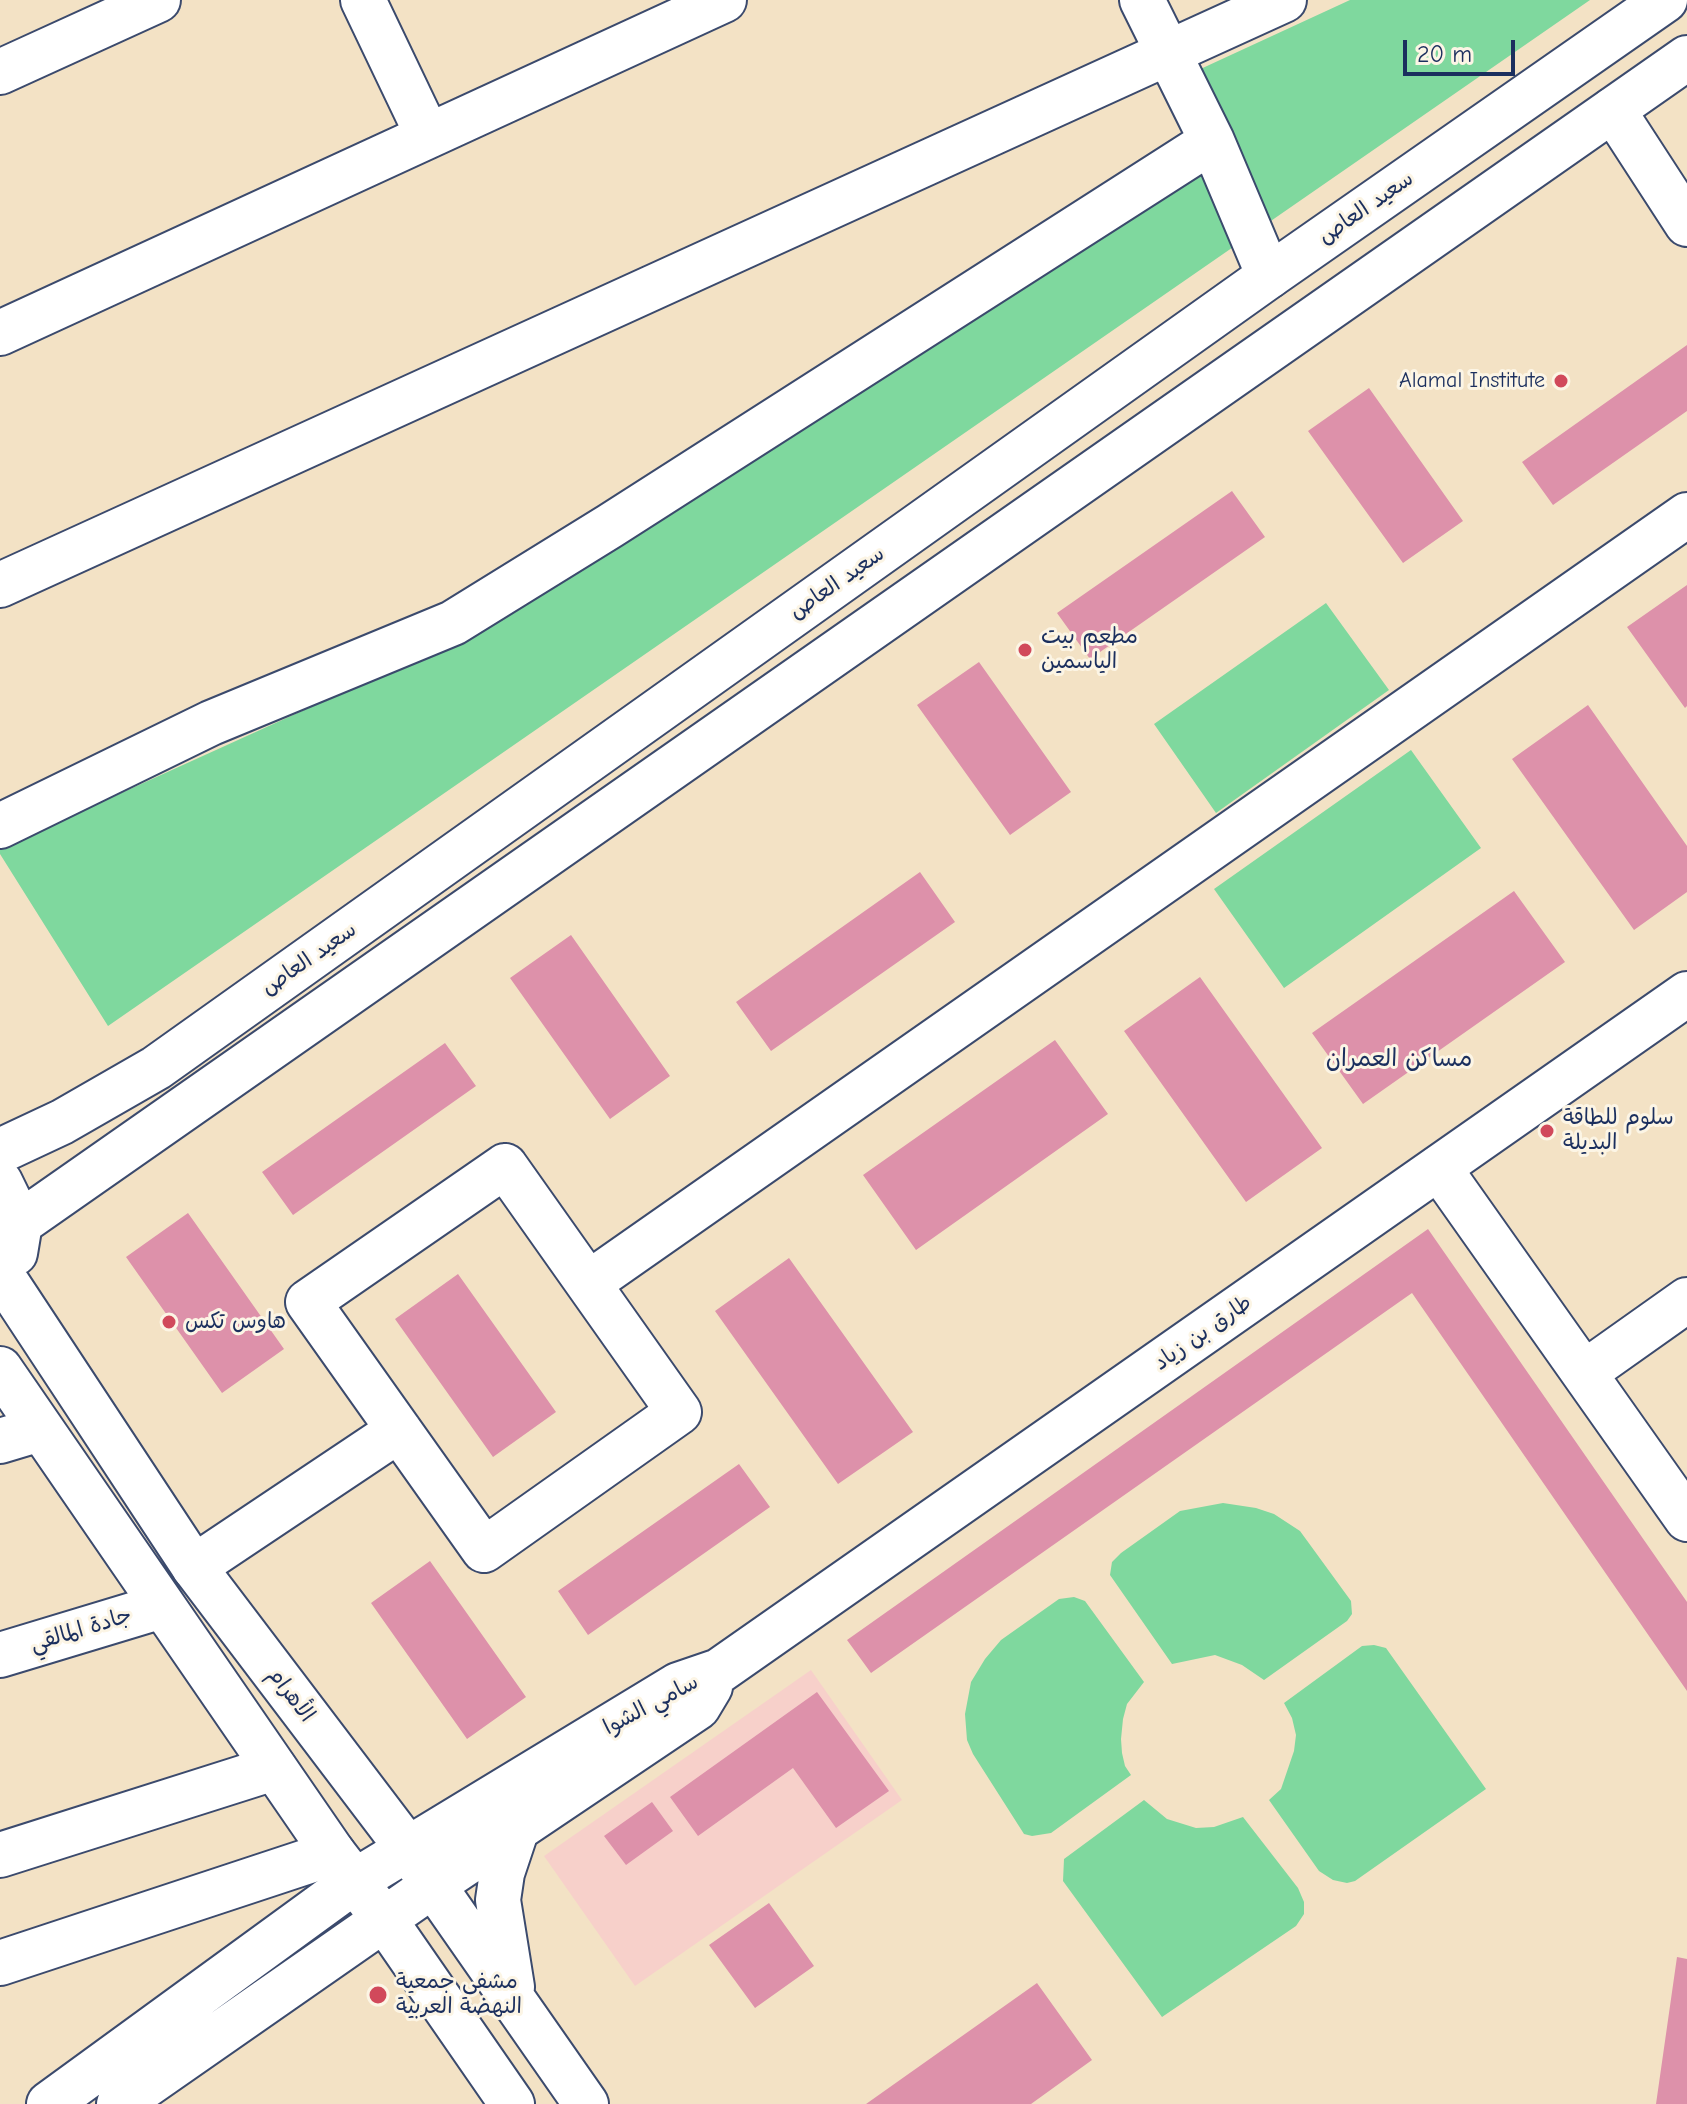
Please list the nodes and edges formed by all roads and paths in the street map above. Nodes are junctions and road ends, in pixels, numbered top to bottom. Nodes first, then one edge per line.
1 (158, 0) edge
2 (363, 0) edge
3 (724, 0) edge
4 (1142, 0) edge
5 (1284, 0) edge
6 (1665, 0) edge
7 (1167, 53) junction
8 (1687, 58) edge
9 (0, 72) edge
10 (1613, 110) junction
11 (428, 136) junction
12 (1212, 141) junction
13 (1687, 224) edge
14 (1269, 276) junction
15 (0, 333) edge
16 (1687, 515) edge
17 (0, 585) edge
18 (0, 826) edge
19 (1687, 994) edge
20 (62, 1122) junction
21 (0, 1133) edge
22 (0, 1151) edge
23 (1439, 1168) junction
24 (0, 1182) edge
25 (20, 1223) junction
26 (2, 1281) edge
27 (589, 1283) junction
28 (1687, 1300) edge
29 (0, 1369) edge
30 (1584, 1373) junction
31 (399, 1430) junction
32 (20, 1435) edge
33 (1687, 1519) edge
34 (194, 1567) junction
35 (162, 1606) junction
36 (0, 1655) edge
37 (719, 1671) junction
38 (274, 1768) junction
39 (517, 1828) junction
40 (408, 1849) junction
41 (0, 1855) edge
42 (344, 1867) junction
43 (432, 1886) junction
44 (384, 1919) junction
45 (0, 1963) edge
46 (514, 1998) junction
47 (49, 2104) edge
48 (119, 2104) edge
49 (512, 2104) edge
50 (586, 2104) edge

1 - 9 main road
2 - 11 main road
3 - 11 main road
4 - 7 main road
5 - 7 main road
6 - 14 main road, سعيد العاص
7 - 12 main road
7 - 17 main road
8 - 10 main road
10 - 13 main road
10 - 25 main road
11 - 15 main road
12 - 14 main road
12 - 18 main road
14 - 20 main road, سعيد العاص
16 - 27 main road
19 - 23 main road, طارق بن زياد
20 - 21 main road
20 - 22 main road, سعيد العاص
23 - 30 main road
23 - 37 main road, طارق بن زياد
24 - 25 main road
25 - 26 main road
26 - 34 main road, الأهرام
27 - 31 main road
27 - 31 main road
28 - 30 main road
29 - 32 main road
30 - 33 main road
31 - 34 main road
32 - 35 main road
34 - 40 main road, الأهرام
35 - 36 main road, جادة المالقي
35 - 38 main road
37 - 39 main road, سامي الشوا
37 - 40 main road, سامي الشوا
38 - 41 main road
38 - 42 main road
39 - 43 main road, سامي الشوا
39 - 46 main road
40 - 42 main road, سامي الشوا
40 - 43 main road, الأهرام
42 - 44 main road
42 - 45 main road
42 - 47 main road, سامي الشوا
43 - 44 main road, سامي الشوا
43 - 46 main road, الأهرام
44 - 48 main road, سامي الشوا
44 - 49 main road
46 - 50 main road, الأهرام

